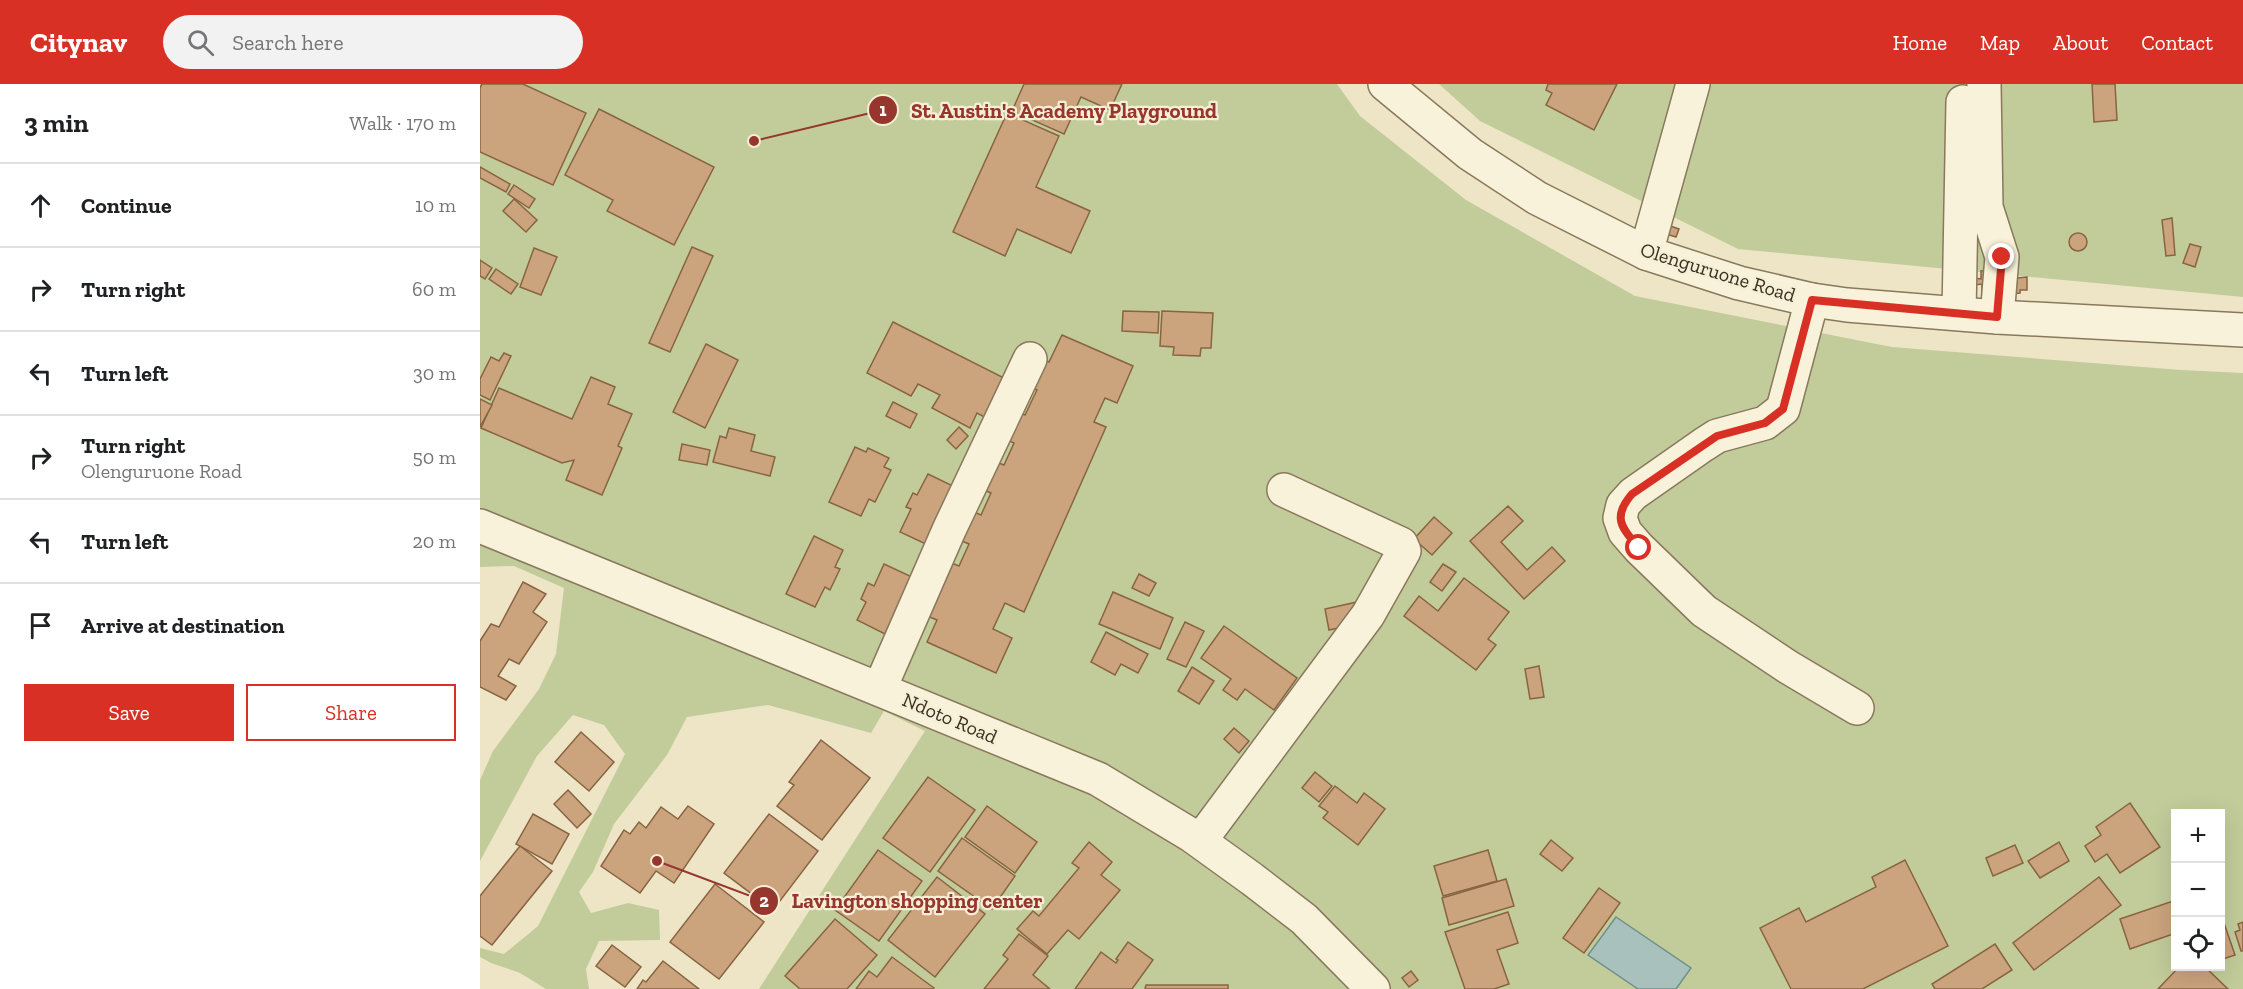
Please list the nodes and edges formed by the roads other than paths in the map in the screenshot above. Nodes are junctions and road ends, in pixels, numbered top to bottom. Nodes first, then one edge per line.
1 (1385, 84) edge
2 (1693, 84) edge
3 (1963, 84) edge
4 (1984, 84) edge
5 (1646, 253) junction
6 (1812, 300) junction
7 (1959, 313) junction
8 (1997, 317) junction
9 (2243, 330) edge
10 (1030, 359) dead end
11 (1284, 490) dead end
12 (480, 526) edge
13 (880, 688) junction
14 (1857, 708) dead end
15 (1200, 841) junction
16 (1373, 989) edge

1 - 5 street, Olenguruone Road
2 - 5 street
3 - 7 street
4 - 8 street
5 - 6 street, Olenguruone Road
6 - 7 street, Olenguruone Road
6 - 14 street
7 - 8 street, Olenguruone Road
8 - 9 street, Olenguruone Road
10 - 13 street
11 - 15 street
12 - 13 street, Ndoto Road
13 - 15 street, Ndoto Road
15 - 16 street, Ndoto Road

